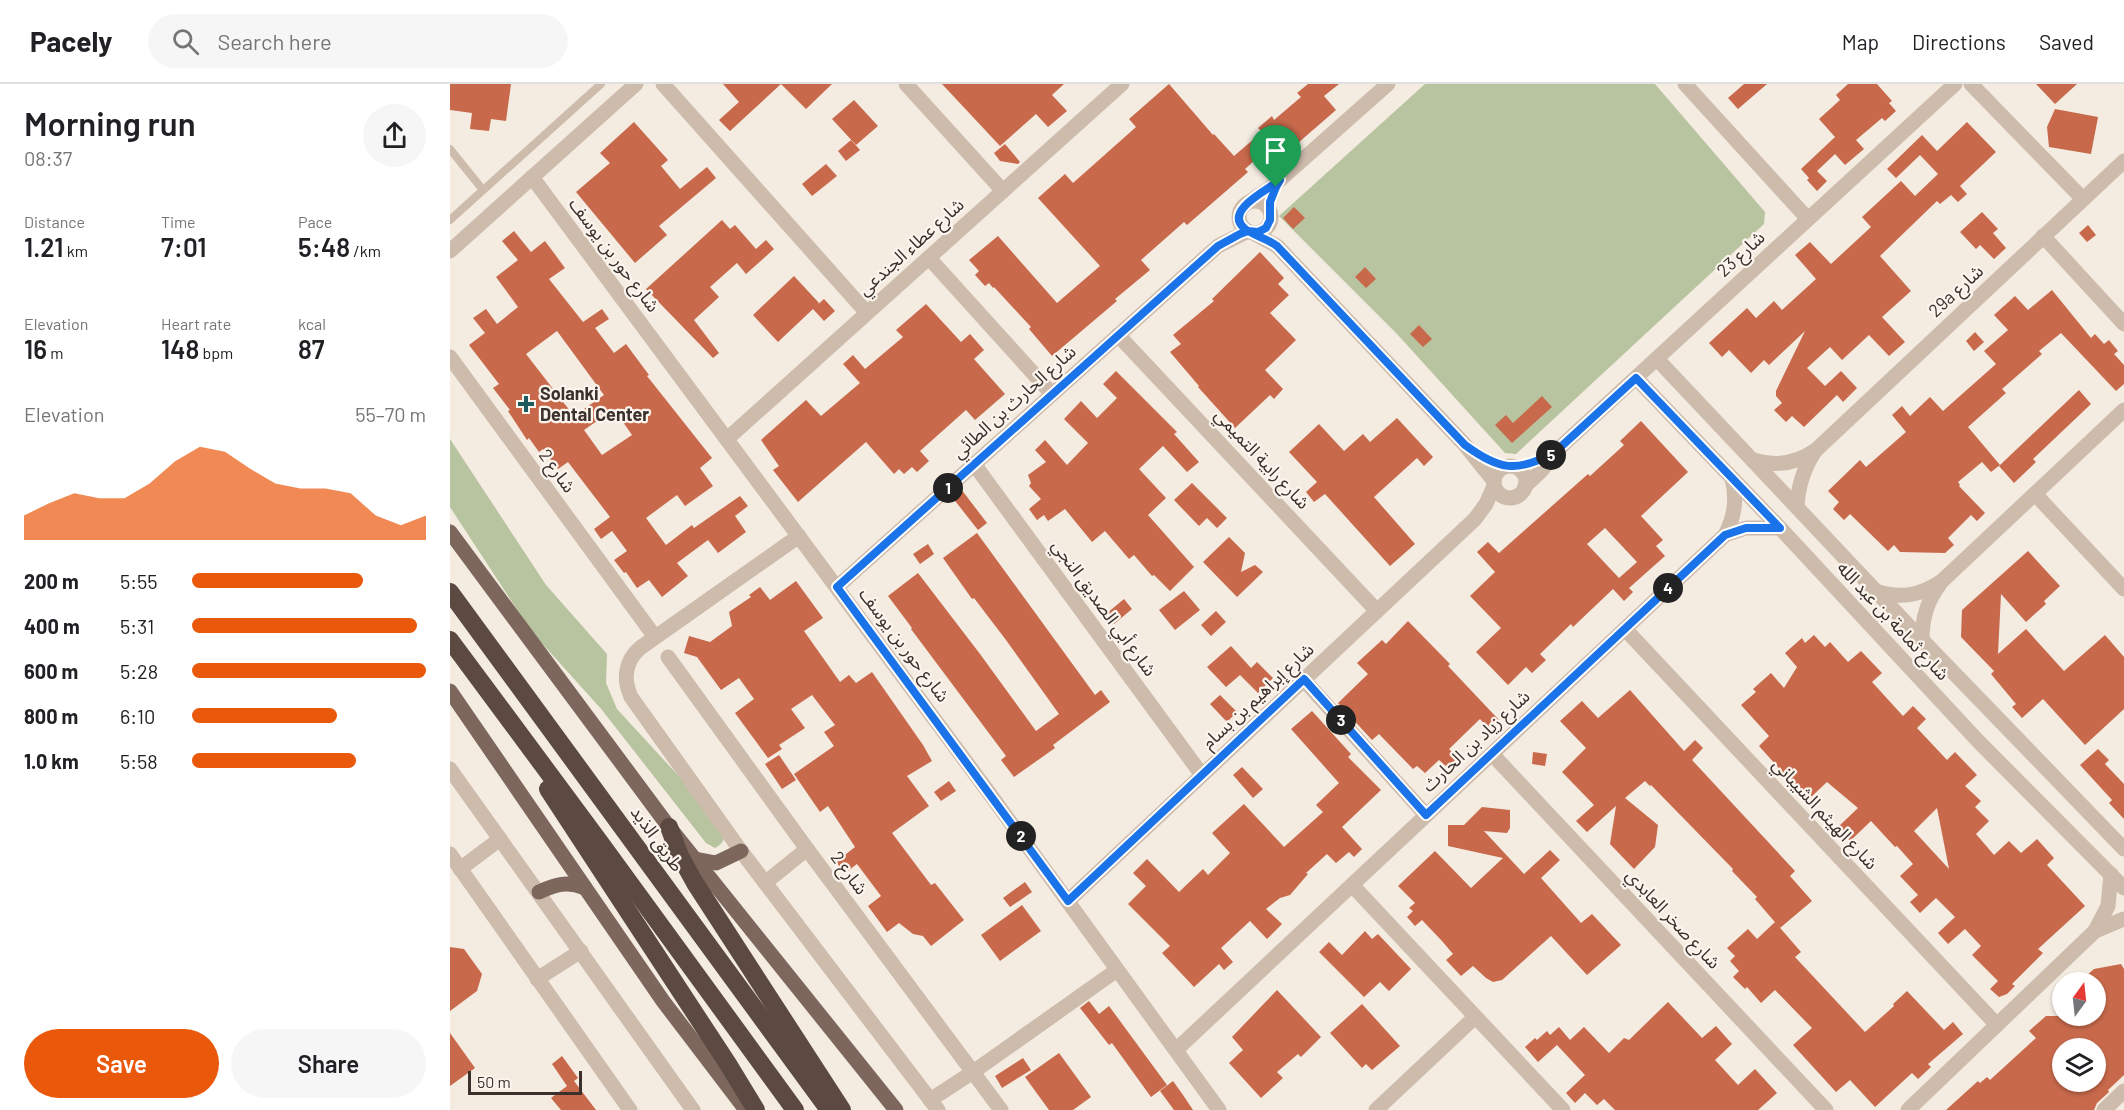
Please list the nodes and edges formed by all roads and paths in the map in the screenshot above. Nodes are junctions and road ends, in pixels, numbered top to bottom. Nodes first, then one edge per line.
1 (601, 84) edge
2 (636, 84) edge
3 (663, 84) edge
4 (906, 84) edge
5 (1122, 84) edge
6 (1388, 84) edge
7 (1685, 84) edge
8 (1955, 84) edge
9 (1971, 84) edge
10 (450, 149) edge
11 (2124, 161) edge
12 (532, 177) junction
13 (1280, 180) junction
14 (483, 190) junction
15 (1003, 191) junction
16 (2083, 199) junction
17 (1249, 202) junction
18 (1239, 216) junction
19 (1269, 217) junction
20 (1808, 219) junction
21 (450, 220) edge
22 (1251, 232) junction
23 (2043, 236) junction
24 (1218, 246) junction
25 (1277, 246) junction
26 (450, 251) edge
27 (929, 258) junction
28 (867, 313) junction
29 (2124, 324) edge
30 (1118, 335) junction
31 (450, 357) edge
32 (1657, 358) junction
33 (1636, 378) junction
34 (1052, 394) junction
35 (2124, 410) edge
36 (727, 439) junction
37 (1465, 445) junction
38 (1816, 450) junction
39 (1554, 453) junction
40 (1753, 460) junction
41 (974, 464) junction
42 (1510, 467) junction
43 (1732, 478) junction
44 (1494, 484) junction
45 (1525, 486) junction
46 (2035, 494) junction
47 (1508, 498) junction
48 (1797, 507) junction
49 (1475, 519) junction
50 (1780, 528) junction
51 (450, 532) edge
52 (1725, 535) junction
53 (799, 536) junction
54 (1942, 581) junction
55 (837, 587) junction
56 (2124, 589) edge
57 (1875, 591) junction
58 (450, 592) edge
59 (1377, 611) junction
60 (1624, 629) junction
61 (655, 637) junction
62 (450, 640) edge
63 (1922, 640) junction
64 (668, 657) dead end
65 (1304, 679) junction
66 (450, 691) edge
67 (528, 747) junction
68 (1492, 754) junction
69 (450, 769) edge
70 (1202, 775) junction
71 (1426, 815) junction
72 (669, 827) junction
73 (500, 839) junction
74 (807, 849) junction
75 (2124, 849) edge
76 (741, 851) junction
77 (450, 854) edge
78 (695, 859) junction
79 (460, 869) junction
80 (2111, 874) junction
81 (765, 883) junction
82 (1352, 885) junction
83 (585, 888) junction
84 (2124, 888) edge
85 (539, 892) junction
86 (1068, 901) junction
87 (2124, 919) edge
88 (2095, 932) junction
89 (581, 951) junction
90 (1117, 970) junction
91 (537, 979) junction
92 (1475, 1017) junction
93 (1997, 1025) junction
94 (1176, 1050) junction
95 (973, 1072) junction
96 (2124, 1091) edge
97 (934, 1105) edge
98 (630, 1110) edge
99 (693, 1110) edge
100 (746, 1110) edge
101 (756, 1110) edge
102 (795, 1110) edge
103 (829, 1110) edge
104 (842, 1110) edge
105 (896, 1110) edge
106 (1001, 1110) edge
107 (1219, 1110) edge
108 (1376, 1110) edge
109 (1563, 1110) edge
110 (1826, 1110) edge
111 (1908, 1110) edge
112 (2104, 1110) edge

1 - 14 lane
2 - 12 street
3 - 28 street
4 - 15 street
5 - 15 street, شارع عطاء الجندعي
6 - 13 street
7 - 20 street
8 - 20 street, شارع 23
9 - 16 street
10 - 14 lane
11 - 16 street, 29a شارع
12 - 26 street
12 - 36 street, شارع حور بن يوسف
13 - 17 street
13 - 19 street
14 - 21 lane
15 - 27 street, شارع عطاء الجندعي
16 - 23 street, 29a شارع
17 - 18 street
17 - 19 street
18 - 22 street
18 - 24 street, شارع الحارث بن الطائي
19 - 22 street
19 - 25 street
20 - 32 street, شارع 23
22 - 24 street, شارع الحارث بن الطائي
22 - 25 street
23 - 29 street
23 - 38 street, 29a شارع
24 - 30 street, شارع الحارث بن الطائي
25 - 37 street
27 - 28 street, شارع عطاء الجندعي
27 - 34 street
28 - 36 street, شارع عطاء الجندعي
30 - 34 street, شارع الحارث بن الطائي
30 - 59 street, شارع رابية التميمي
31 - 61 street, شارع 2
32 - 33 street, شارع 23
32 - 40 street, شارع ثمامة بن عبد الله
33 - 39 street, شارع 23
33 - 43 street, شارع ثمامة بن عبد الله
34 - 41 street, شارع الحارث بن الطائي
35 - 46 street
36 - 53 street, شارع حور بن يوسف
37 - 42 street
37 - 44 street
38 - 40 street, 29a شارع
38 - 48 street, 29a شارع
39 - 42 street, شارع 23
39 - 45 street, شارع 23
40 - 48 street, شارع ثمامة بن عبد الله
41 - 55 street, شارع الحارث بن الطائي
41 - 70 street, شارع أبي الصديق النجي
42 - 44 street
42 - 45 street
43 - 50 street, شارع ثمامة بن عبد الله
43 - 52 street, شارع زياد بن الحارث
44 - 47 street
44 - 49 street, شارع إبراهيم بن بسام
45 - 47 street
46 - 54 street
46 - 56 street
47 - 49 street, شارع إبراهيم بن بسام
48 - 57 street, شارع ثمامة بن عبد الله
49 - 59 street, شارع إبراهيم بن بسام
50 - 52 street, شارع زياد بن الحارث
50 - 80 street, شارع ثمامة بن عبد الله
51 - 72 main road
52 - 60 street, شارع زياد بن الحارث
53 - 55 street, شارع حور بن يوسف
53 - 61 street
54 - 57 street
54 - 63 street
55 - 86 street, شارع حور بن يوسف
57 - 63 street, شارع ثمامة بن عبد الله
58 - 103 highway, طريق الذيد
59 - 65 street, شارع إبراهيم بن بسام
60 - 68 street, شارع زياد بن الحارث
60 - 93 street, شارع الهيثم الشيباني
61 - 76 street
62 - 67 highway
63 - 75 street, شارع ثمامة بن عبد الله
64 - 74 street, شارع 2
65 - 70 street, شارع إبراهيم بن بسام
65 - 71 street
66 - 83 main road
67 - 101 highway
67 - 102 highway
68 - 71 street, شارع زياد بن الحارث
68 - 110 street, شارع صخر العابدي
69 - 73 street
70 - 86 street, شارع إبراهيم بن بسام
71 - 82 street, شارع زياد بن الحارث
72 - 78 main road
72 - 104 highway
73 - 79 street
73 - 85 street
74 - 81 street
74 - 95 street, شارع 2
76 - 78 main road
76 - 81 street
77 - 79 street
78 - 105 main road
79 - 91 street
80 - 84 street, شارع ثمامة بن عبد الله
80 - 88 street
81 - 97 street
82 - 92 street
82 - 94 street, شارع زياد بن الحارث
83 - 85 main road
83 - 100 main road
85 - 89 street
86 - 90 street, شارع حور بن يوسف
87 - 88 street
88 - 93 street
89 - 91 street
89 - 99 street
90 - 94 street, شارع حور بن يوسف
90 - 95 street
91 - 98 street
92 - 108 street
92 - 109 street
93 - 111 street
94 - 107 street, شارع حور بن يوسف
95 - 97 street
95 - 106 street, شارع 2
96 - 112 street

